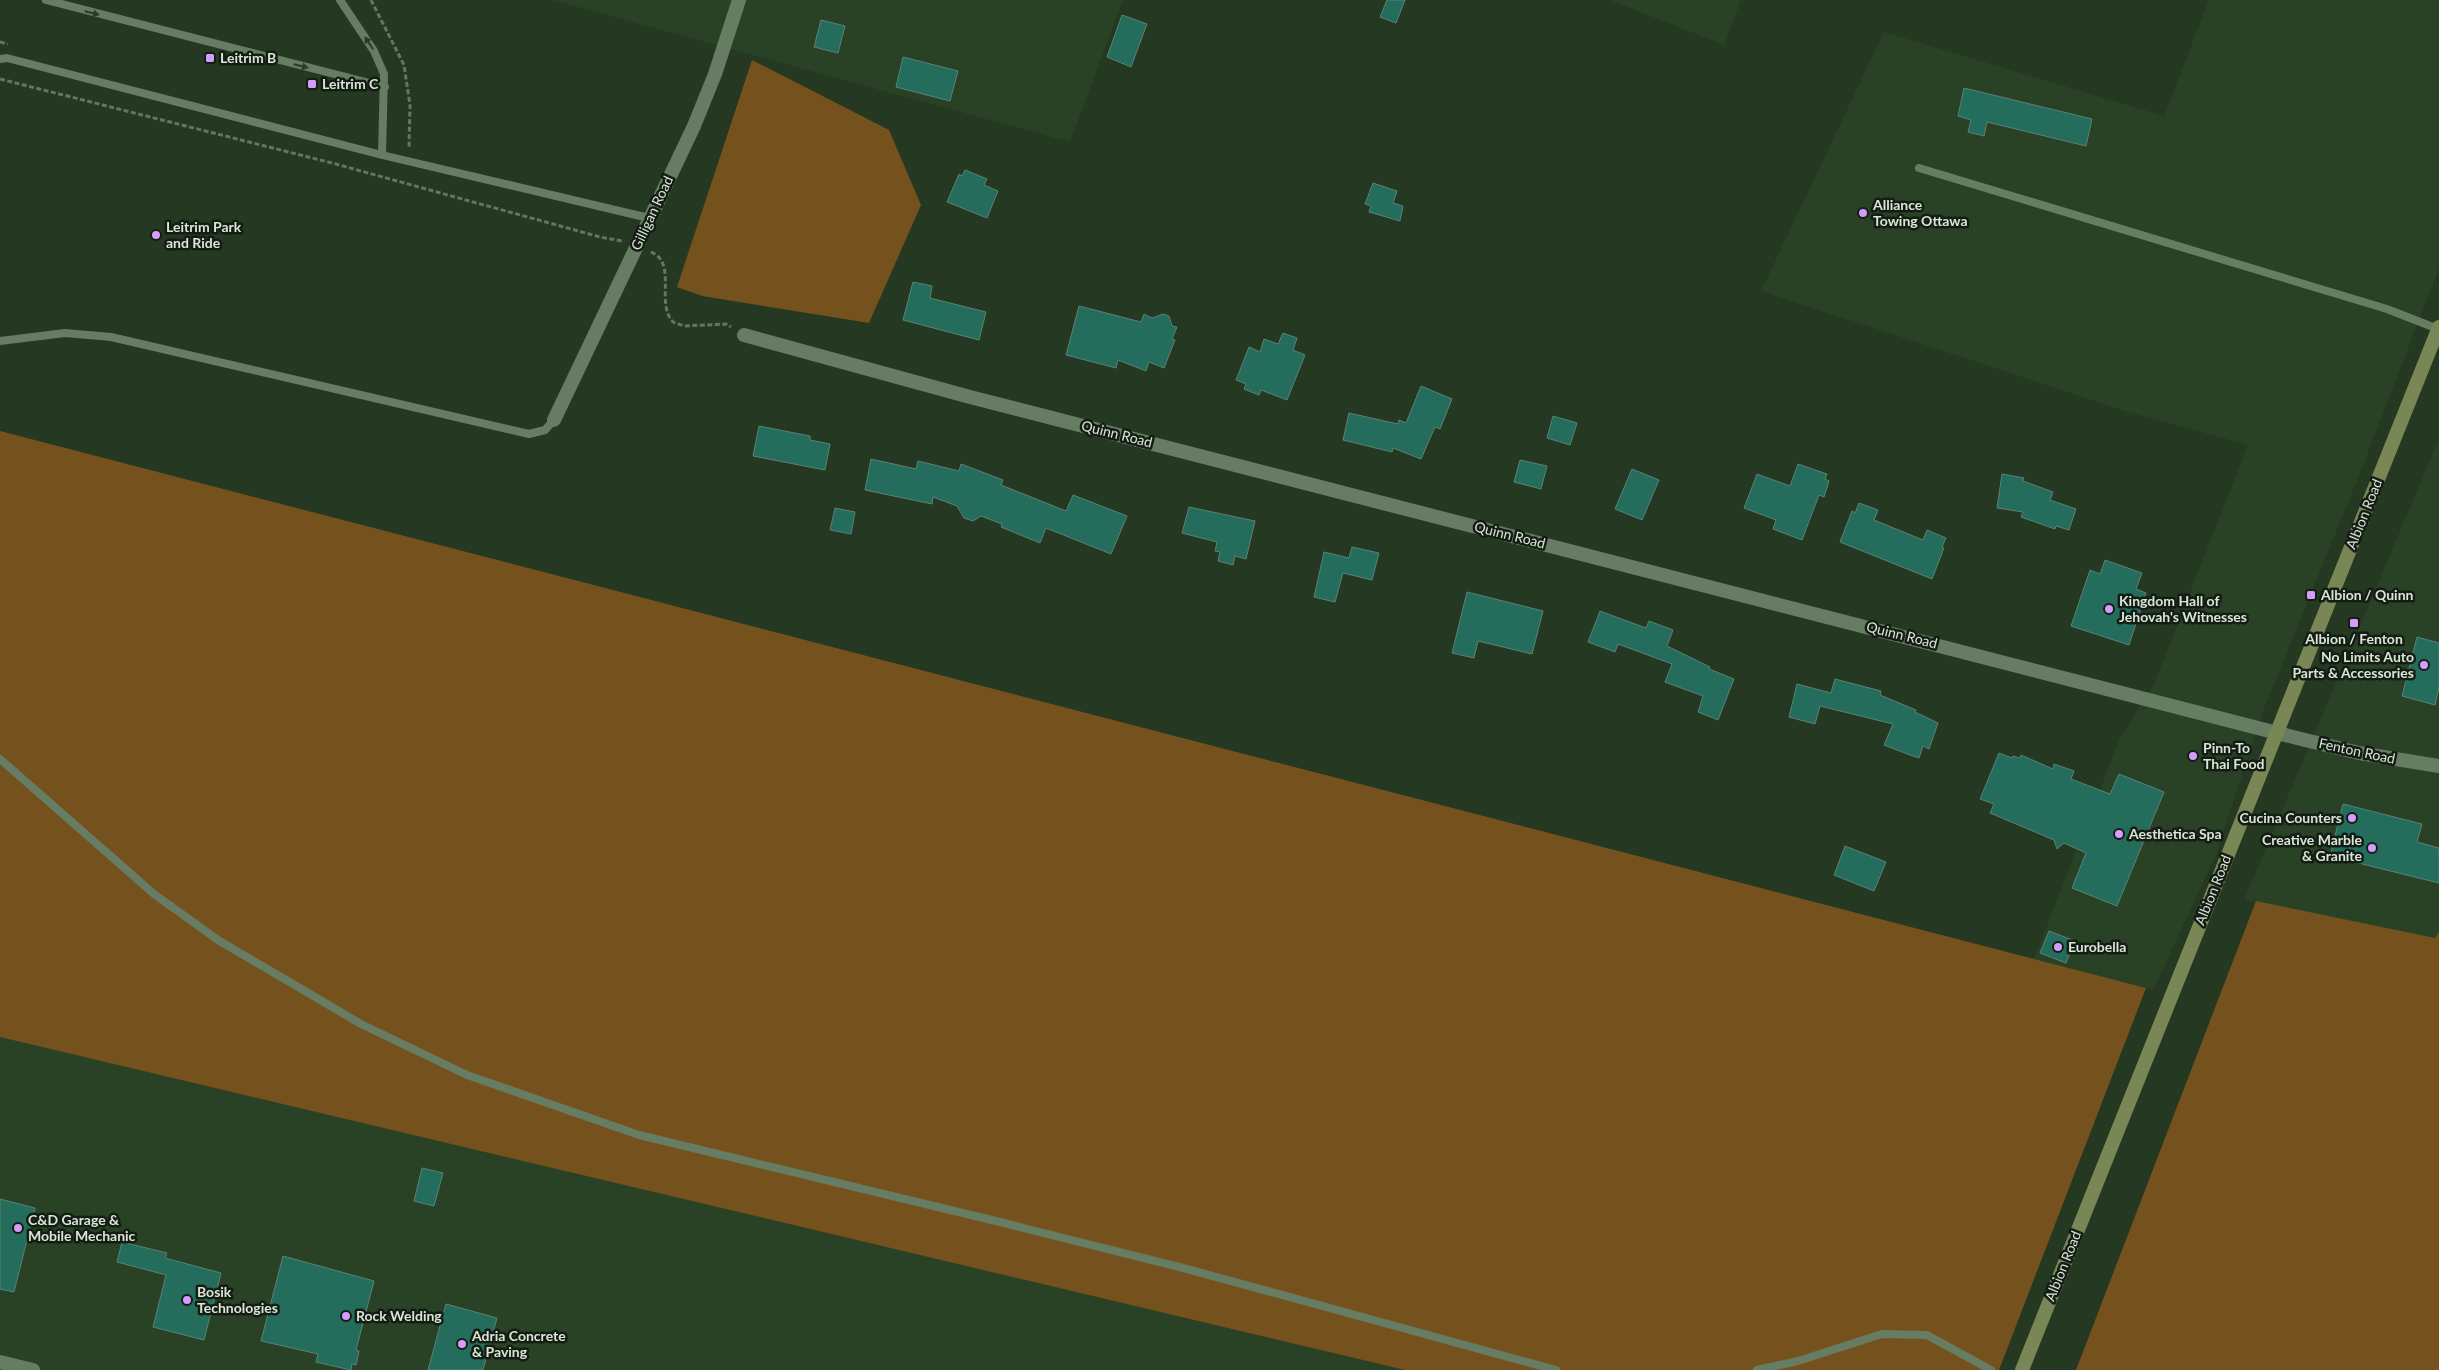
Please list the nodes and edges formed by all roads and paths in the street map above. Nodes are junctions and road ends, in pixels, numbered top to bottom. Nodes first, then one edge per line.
1 (46, 0) edge
2 (340, 0) edge
3 (738, 0) edge
4 (0, 59) edge
5 (0, 79) edge
6 (385, 88) junction
7 (382, 155) junction
8 (1919, 168) dead end
9 (649, 218) junction
10 (617, 239) dead end
11 (646, 250) dead end
12 (2439, 328) edge
13 (744, 335) joint
14 (0, 341) edge
15 (554, 420) joint
16 (2276, 731) junction
17 (0, 759) edge
18 (2439, 766) edge
19 (0, 1362) edge
20 (33, 1370) edge
21 (1556, 1370) edge
22 (1757, 1370) edge
23 (1991, 1370) edge
24 (2022, 1370) edge

1 -> 6 lane
6 -> 2 lane
3 - 9 street, Gilligan Road
4 - 7 lane
5 - 10 path
6 - 7 lane
7 - 9 lane
8 - 12 lane
9 - 15 street, Gilligan Road
11 - 13 path
12 - 16 main road, Albion Road
13 - 16 street, Quinn Road
14 - 15 lane
16 - 18 street, Fenton Road
16 - 24 main road, Albion Road
17 - 21 lane
19 - 20 street
22 - 23 lane

